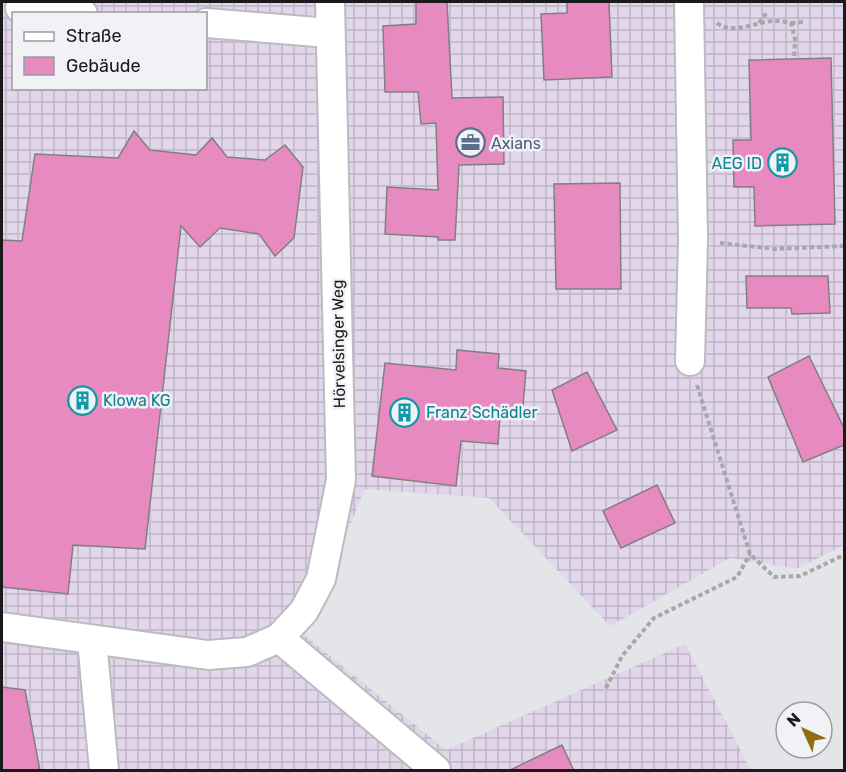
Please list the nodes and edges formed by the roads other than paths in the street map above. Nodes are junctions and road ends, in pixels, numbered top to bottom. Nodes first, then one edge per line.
1 (330, 2) edge
2 (689, 7) edge
3 (20, 8) dead end
4 (62, 12) edge
5 (207, 23) edge
6 (330, 33) junction
7 (690, 361) road end
8 (2, 627) edge
9 (279, 638) junction
10 (92, 640) junction
11 (104, 771) edge
12 (436, 771) edge

1 - 6 street, Hörvelsinger Weg
2 - 7 street
3 - 4 street
5 - 6 street
6 - 9 street, Hörvelsinger Weg
8 - 10 street, Hörvelsinger Weg
9 - 10 street, Hörvelsinger Weg
9 - 12 street
10 - 11 street

